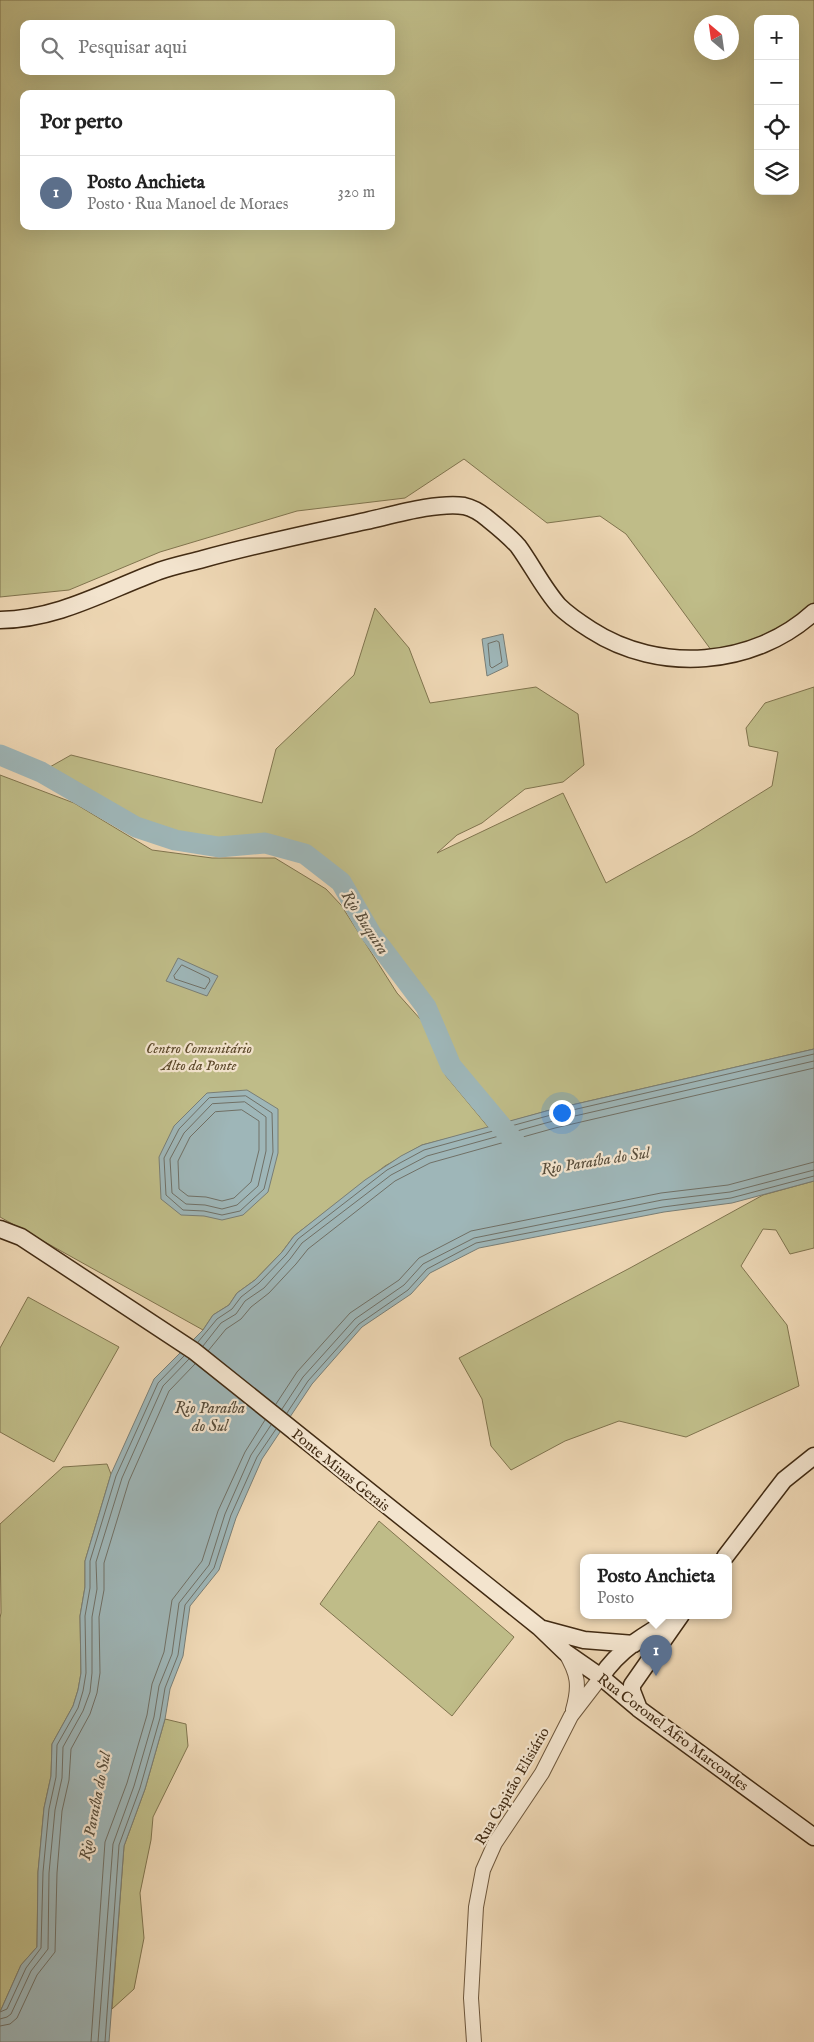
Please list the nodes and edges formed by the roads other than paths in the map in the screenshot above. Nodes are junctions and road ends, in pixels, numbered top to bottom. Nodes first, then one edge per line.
1 (814, 612) edge
2 (0, 620) edge
3 (0, 1229) edge
4 (0, 1238) edge
5 (27, 1241) junction
6 (814, 1456) edge
7 (726, 1554) edge
8 (673, 1619) edge
9 (677, 1619) edge
10 (536, 1626) junction
11 (634, 1644) junction
12 (565, 1652) junction
13 (601, 1677) junction
14 (639, 1709) junction
15 (571, 1716) junction
16 (814, 1837) edge
17 (474, 2042) edge

1 - 2 main road
3 - 5 main road, Ponte Minas Gerais
4 - 5 main road
5 - 10 main road, Ponte Minas Gerais
6 - 7 main road
8 - 11 main road
9 - 14 main road
10 - 11 main road
10 - 12 main road, Rua Coronel Afro Marcondes
11 - 13 main road
12 - 13 main road, Rua Coronel Afro Marcondes
12 - 15 street
13 - 14 main road, Rua Coronel Afro Marcondes
13 - 15 street, Rua Capitão Elisiário
14 - 16 main road, Rua Coronel Afro Marcondes
15 - 17 street, Rua Capitão Elisiário

